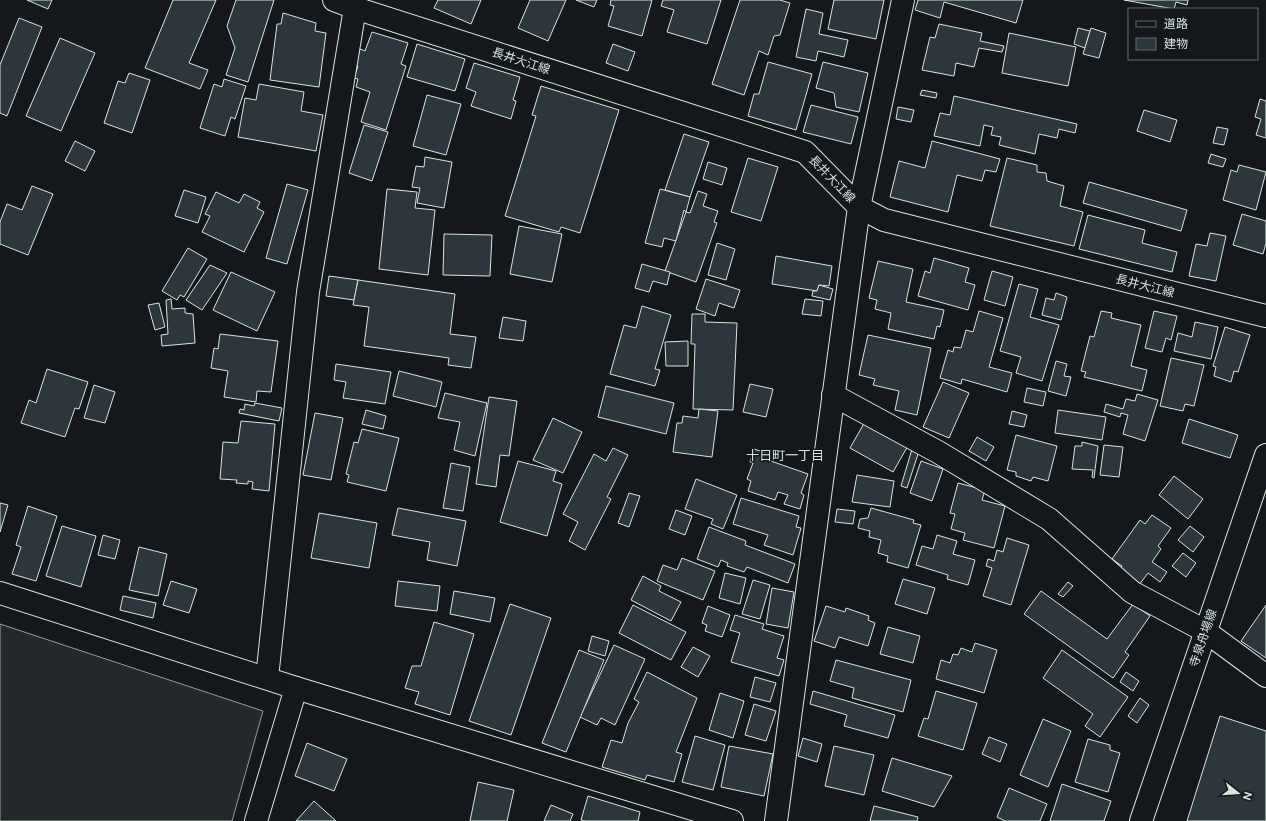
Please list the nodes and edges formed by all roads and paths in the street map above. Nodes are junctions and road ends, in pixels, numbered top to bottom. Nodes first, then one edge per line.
1 (334, 0) edge
2 (903, 0) edge
3 (355, 8) junction
4 (859, 207) junction
5 (1266, 316) edge
6 (833, 395) junction
7 (1266, 455) edge
8 (0, 593) edge
9 (1205, 631) junction
10 (1266, 676) edge
11 (268, 678) junction
12 (296, 688) junction
13 (256, 821) edge
14 (732, 821) edge
15 (776, 821) edge
16 (1141, 821) edge

1 - 3 street, 長井大江線
2 - 4 street
3 - 4 street, 長井大江線
3 - 11 street
4 - 5 street, 長井大江線
4 - 6 street
6 - 9 street
6 - 15 street
7 - 9 street, 寺泉舟場線
8 - 11 street
9 - 10 street
9 - 16 street, 寺泉舟場線
11 - 12 street
12 - 13 street
12 - 14 street

